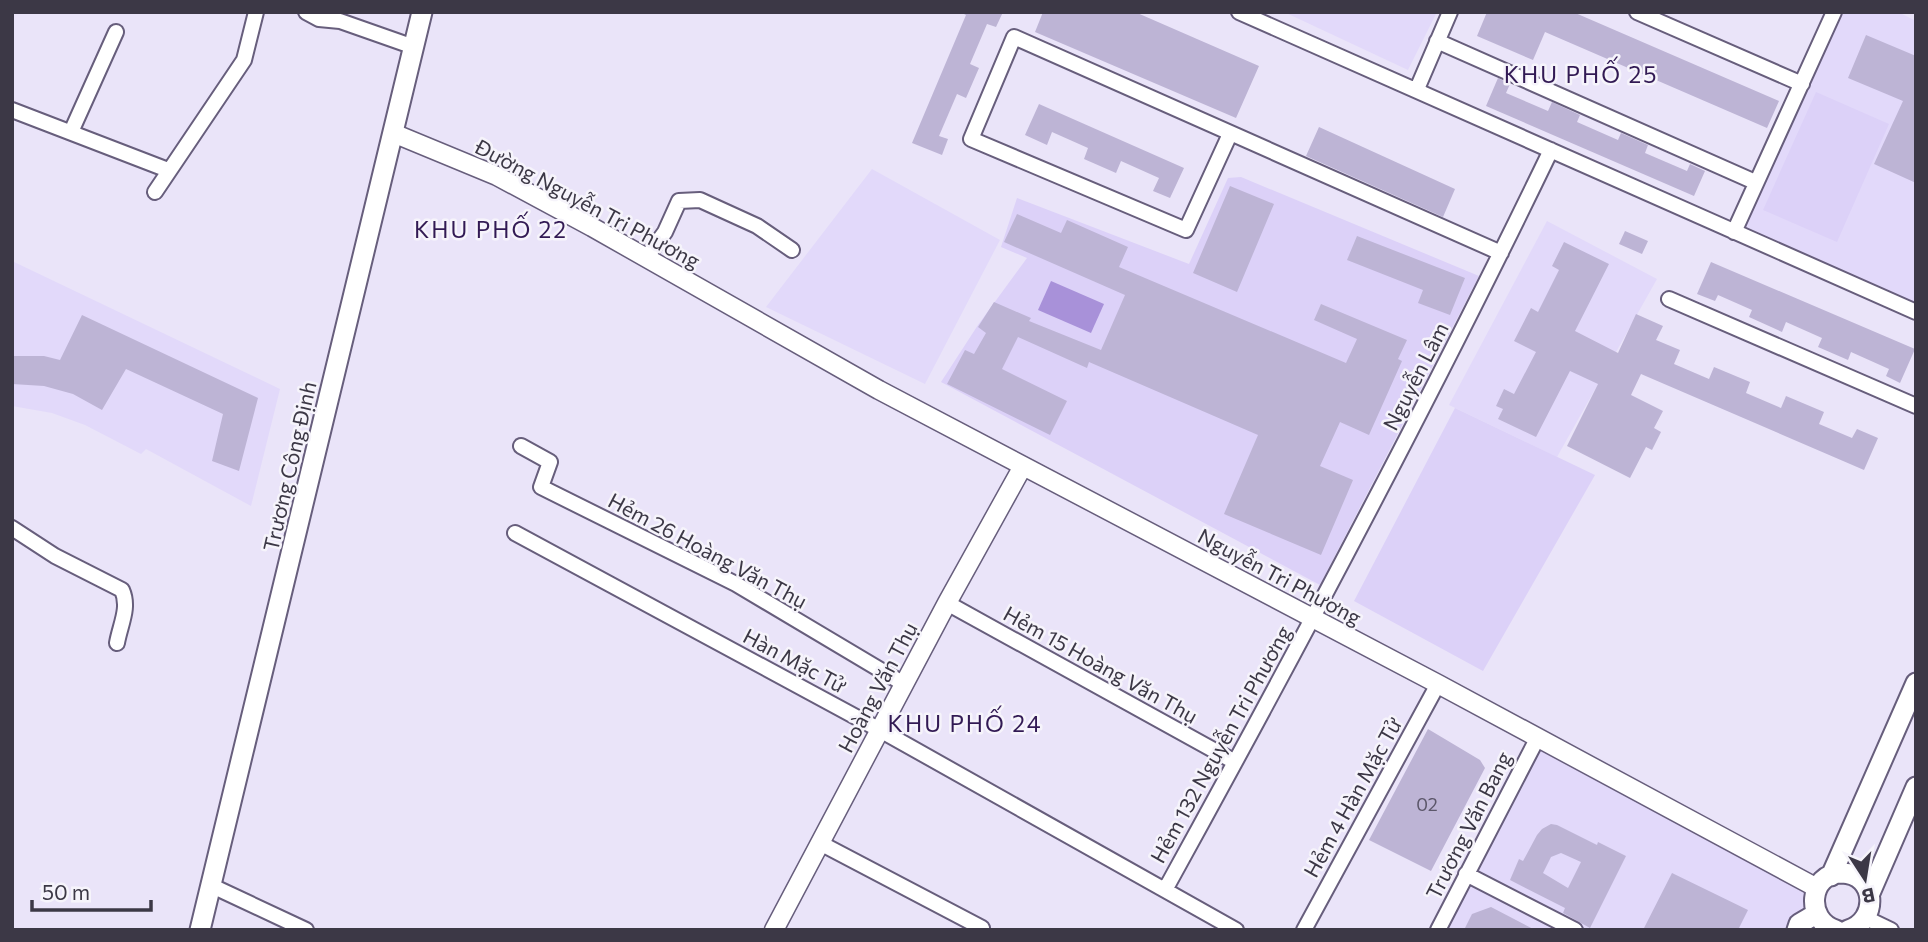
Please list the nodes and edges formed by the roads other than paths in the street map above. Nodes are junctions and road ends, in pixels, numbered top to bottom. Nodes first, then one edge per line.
1 (256, 12) edge
2 (306, 12) edge
3 (422, 12) edge
4 (1239, 12) edge
5 (1450, 12) edge
6 (1637, 12) edge
7 (1834, 12) edge
8 (116, 32) dead end
9 (1437, 41) junction
10 (414, 47) junction
11 (1802, 84) junction
12 (1417, 89) junction
13 (12, 110) edge
14 (71, 132) junction
15 (393, 133) junction
16 (1230, 134) junction
17 (1550, 150) junction
18 (168, 170) junction
19 (1755, 182) junction
20 (155, 192) dead end
21 (1734, 232) junction
22 (792, 250) dead end
23 (1501, 253) junction
24 (646, 258) junction
25 (1669, 299) dead end
26 (722, 302) joint
27 (1916, 312) edge
28 (1916, 406) edge
29 (521, 446) dead end
30 (1023, 466) junction
31 (12, 528) edge
32 (515, 533) dead end
33 (947, 603) junction
34 (1313, 619) junction
35 (117, 643) dead end
36 (1916, 683) edge
37 (904, 684) junction
38 (1438, 684) junction
39 (880, 730) junction
40 (1537, 739) junction
41 (1236, 762) junction
42 (1913, 799) edge
43 (820, 843) junction
44 (1466, 874) junction
45 (1824, 882) junction
46 (210, 885) junction
47 (1164, 890) junction
48 (1870, 893) junction
49 (1816, 914) junction
50 (1866, 918) junction
51 (982, 928) dead end
52 (1836, 929) edge
53 (200, 930) edge
54 (306, 930) edge
55 (774, 930) edge
56 (1236, 930) edge
57 (1304, 930) edge
58 (1438, 930) edge
59 (1575, 930) edge
60 (1797, 930) edge
61 (1891, 930) edge

1 - 18 street
2 - 10 street
3 - 10 main road, Trương Công Định
4 - 12 street
5 - 9 street
6 - 11 street
7 - 11 street
8 - 14 street
9 - 12 street
9 - 19 street
10 - 15 main road, Trương Công Định
11 - 19 street
12 - 17 street
13 - 14 street
14 - 18 street
15 - 24 street, Đường Nguyễn Tri Phương
15 - 46 main road, Trương Công Định
16 - 16 street
16 - 23 street
17 - 21 street
17 - 23 street, Nguyễn Lâm
18 - 20 street
19 - 21 street
21 - 27 street
22 - 24 street
23 - 34 street, Nguyễn Lâm
24 - 26 street, Đường Nguyễn Tri Phương
25 - 28 street
26 - 30 street, Nguyễn Tri Phương
29 - 37 street, Hẻm 26 Hoàng Văn Thụ
30 - 33 street, Hoàng Văn Thụ
30 - 34 street, Nguyễn Tri Phương
31 - 35 street
32 - 39 street, Hàn Mặc Tử
33 - 37 street, Hoàng Văn Thụ
33 - 41 street, Hẻm 15 Hoàng Văn Thụ
34 - 38 street, Nguyễn Tri Phương
34 - 41 street, Hẻm 132 Nguyễn Tri Phương
36 - 45 main road
37 - 39 street, Hoàng Văn Thụ
38 - 40 street, Nguyễn Tri Phương
38 - 57 street, Hẻm 4 Hàn Mặc Tử
39 - 43 street, Hoàng Văn Thụ
39 - 47 street, Hàn Mặc Tử
40 - 44 street, Trương Văn Bang
40 - 45 street, Nguyễn Tri Phương
41 - 47 street, Hẻm 132 Nguyễn Tri Phương
42 - 48 main road
43 - 51 street
43 - 55 street, Hoàng Văn Thụ
44 - 58 street, Trương Văn Bang
44 - 59 street
45 - 48 main road
45 - 49 main road
46 - 53 main road, Trương Công Định
46 - 54 street
47 - 56 street, Hàn Mặc Tử
48 - 50 main road
49 - 52 main road
49 - 60 main road
50 - 52 main road
50 - 61 street

